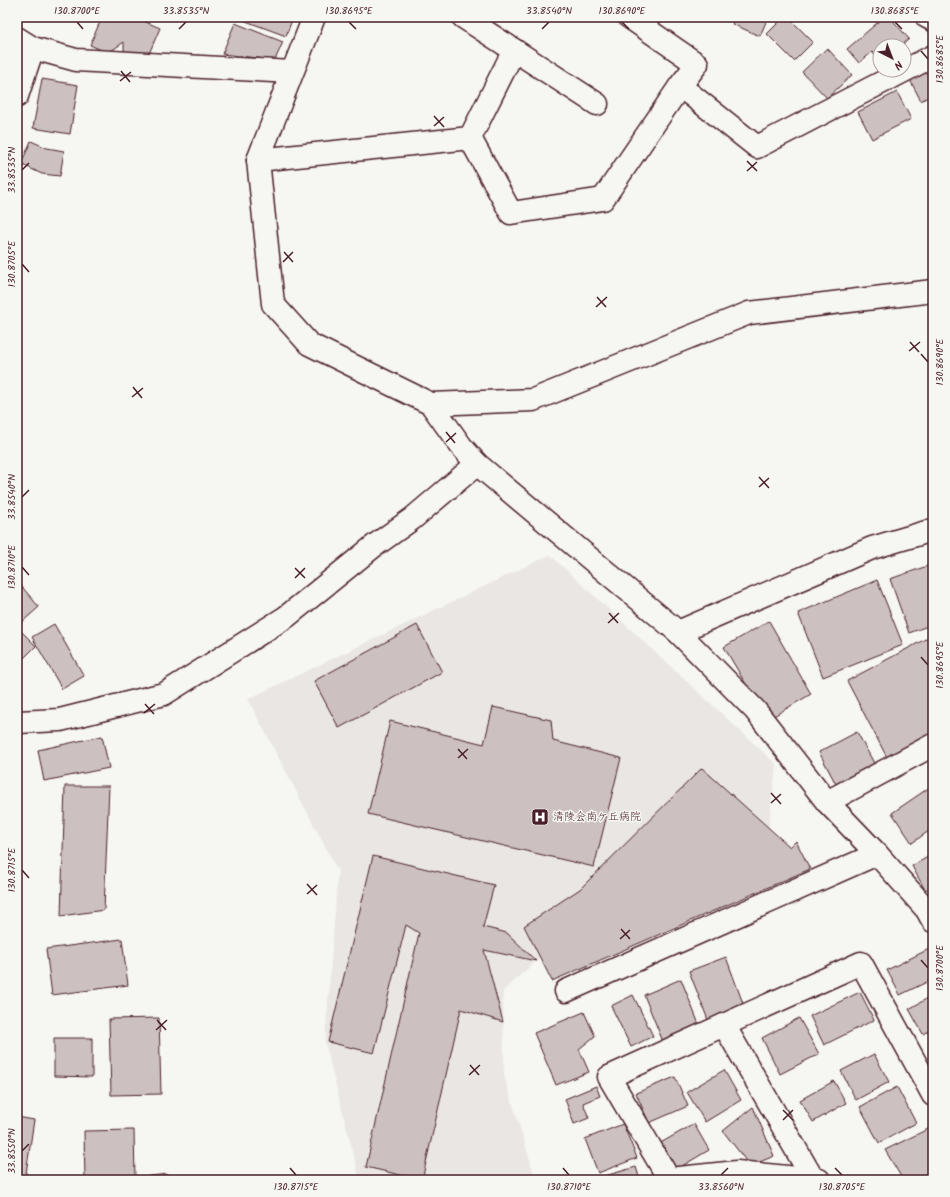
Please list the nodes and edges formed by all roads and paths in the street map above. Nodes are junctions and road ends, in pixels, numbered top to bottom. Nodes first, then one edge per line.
1 (314, 17) edge
2 (463, 17) edge
3 (629, 17) edge
4 (927, 17) edge
5 (933, 20) edge
6 (25, 43) edge
7 (514, 50) junction
8 (933, 56) edge
9 (292, 72) junction
10 (680, 86) junction
11 (17, 96) edge
12 (597, 104) dead end
13 (470, 138) junction
14 (258, 160) junction
15 (933, 291) edge
16 (431, 404) junction
17 (477, 464) junction
18 (933, 530) edge
19 (678, 632) junction
20 (17, 722) edge
21 (933, 745) edge
22 (827, 802) junction
23 (877, 854) junction
24 (931, 913) edge
25 (566, 991) dead end
26 (724, 1025) junction
27 (933, 1095) edge
28 (736, 1176) edge
29 (816, 1180) edge

1 - 9 street
2 - 7 street
3 - 10 street
4 - 5 street
6 - 9 street
6 - 11 street
7 - 12 street
7 - 13 street
8 - 10 street
9 - 14 street
10 - 13 street
13 - 14 street
14 - 16 street
15 - 16 street
16 - 17 street
17 - 19 street
17 - 20 street
18 - 19 street
19 - 22 street
21 - 22 street
22 - 23 street
23 - 24 street
23 - 25 street
26 - 27 street
26 - 28 street
26 - 29 street
28 - 29 street

